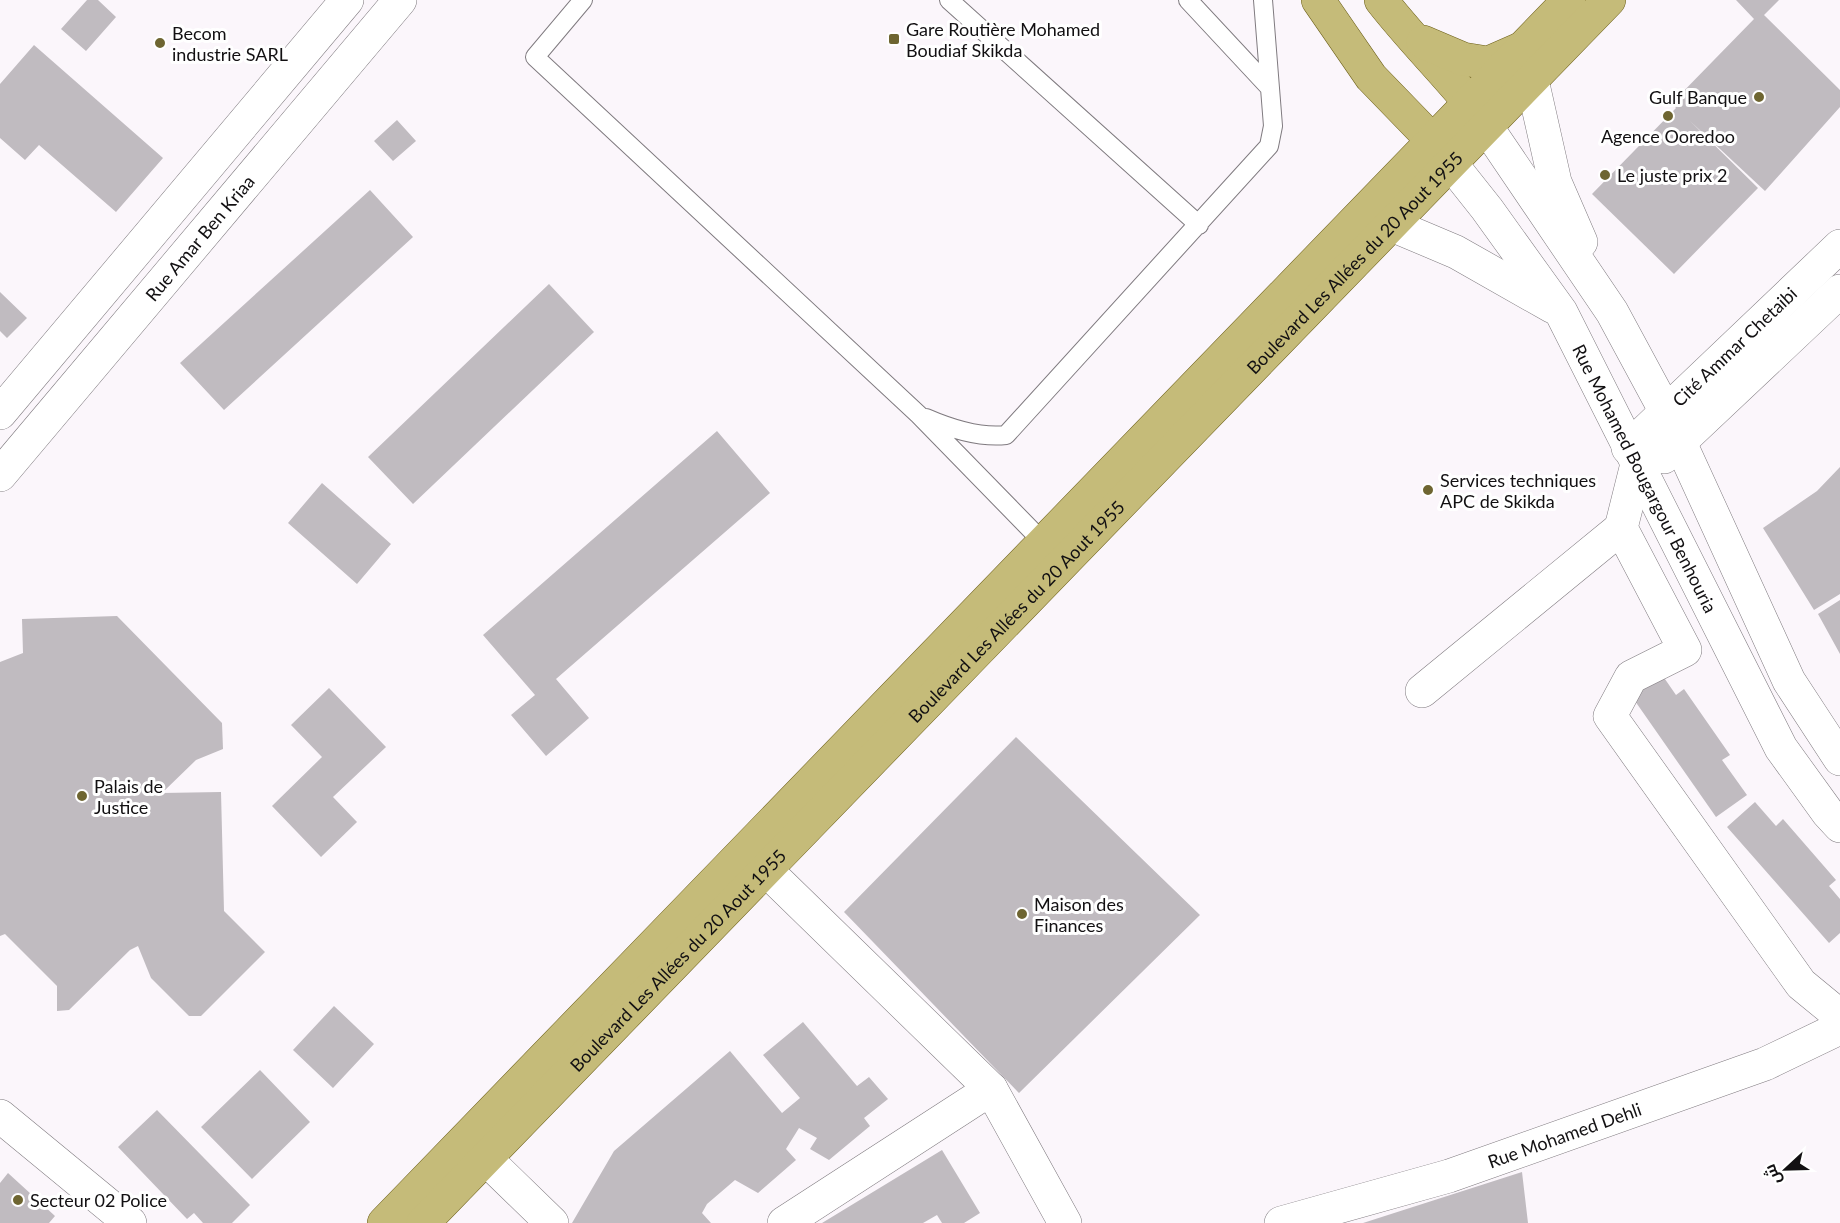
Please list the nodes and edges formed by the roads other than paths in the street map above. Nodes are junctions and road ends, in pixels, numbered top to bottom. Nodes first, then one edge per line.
1 (347, 0) edge
2 (400, 0) edge
3 (583, 0) edge
4 (949, 0) edge
5 (1188, 0) edge
6 (1263, 0) edge
7 (1318, 0) edge
8 (1381, 0) edge
9 (1569, 0) edge
10 (1609, 0) edge
11 (1408, 36) junction
12 (1522, 48) junction
13 (1371, 77) junction
14 (1532, 80) junction
15 (1270, 88) junction
16 (1479, 115) junction
17 (1443, 152) junction
18 (1398, 176) junction
19 (1199, 225) junction
20 (1392, 225) junction
21 (1840, 246) edge
22 (1840, 291) edge
23 (1562, 312) junction
24 (1612, 312) junction
25 (1666, 412) junction
26 (0, 413) edge
27 (919, 415) junction
28 (1679, 442) junction
29 (1636, 463) junction
30 (0, 475) edge
31 (1621, 528) junction
32 (1043, 542) junction
33 (1422, 691) dead end
34 (1840, 759) edge
35 (1840, 826) edge
36 (765, 869) junction
37 (1840, 1016) edge
38 (1840, 1028) edge
39 (991, 1089) junction
40 (0, 1116) edge
41 (486, 1159) junction
42 (130, 1223) edge
43 (384, 1223) edge
44 (423, 1223) edge
45 (552, 1223) edge
46 (784, 1223) edge
47 (1065, 1223) edge
48 (1281, 1223) edge

1 - 26 main road
2 - 30 main road, Rue Amar Ben Kriaa
3 - 27 lane
4 - 19 lane
5 - 15 lane
6 - 15 lane
7 - 13 main road
8 - 11 main road
9 - 12 main road, Boulevard Les Allées du 20 Aout 1955
10 - 14 main road, Boulevard Les Allées du 20 Aout 1955
11 - 12 main road
11 - 16 main road
12 - 16 main road, Boulevard Les Allées du 20 Aout 1955
13 - 17 main road
13 - 18 main road
14 - 16 main road, Boulevard Les Allées du 20 Aout 1955
14 - 24 main road
15 - 19 lane
16 - 17 main road, Boulevard Les Allées du 20 Aout 1955
16 - 24 main road
17 - 18 main road, Boulevard Les Allées du 20 Aout 1955
17 - 20 main road, Boulevard Les Allées du 20 Aout 1955
17 - 23 main road, Rue Mohamed Bougargour Benhouria
18 - 32 main road, Boulevard Les Allées du 20 Aout 1955
19 - 27 lane
20 - 23 main road
20 - 36 main road, Boulevard Les Allées du 20 Aout 1955
21 - 25 main road, Cité Ammar Chetaibi
22 - 28 main road, Cité Ammar Chetaibi
23 - 29 main road, Rue Mohamed Bougargour Benhouria
24 - 25 main road
25 - 28 main road
25 - 29 main road, Cité Ammar Chetaibi
27 - 32 lane
28 - 29 main road, Cité Ammar Chetaibi
28 - 34 main road
29 - 31 main road
29 - 35 main road, Rue Mohamed Bougargour Benhouria
31 - 33 main road
31 - 37 main road
32 - 43 main road, Boulevard Les Allées du 20 Aout 1955
36 - 39 main road
36 - 41 main road, Boulevard Les Allées du 20 Aout 1955
38 - 48 main road, Rue Mohamed Dehli
39 - 46 main road
39 - 47 main road
40 - 42 main road
41 - 44 main road, Boulevard Les Allées du 20 Aout 1955
41 - 45 main road

